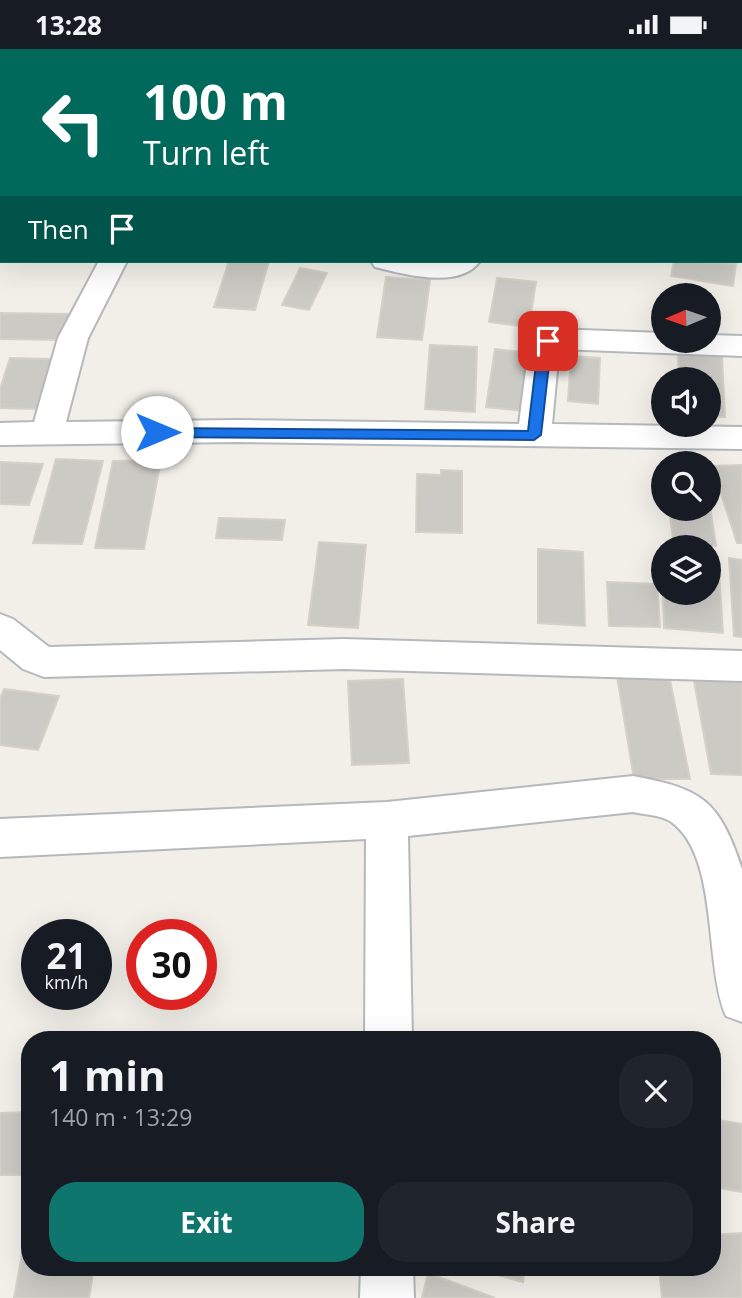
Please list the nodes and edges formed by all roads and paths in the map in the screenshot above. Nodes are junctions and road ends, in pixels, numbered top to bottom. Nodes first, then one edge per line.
1 (112, 263) edge
2 (398, 263) edge
3 (462, 263) edge
4 (742, 346) edge
5 (47, 433) junction
6 (0, 434) edge
7 (534, 435) junction
8 (742, 438) edge
9 (0, 629) edge
10 (742, 666) edge
11 (387, 820) junction
12 (0, 838) edge
13 (742, 1000) edge
14 (388, 1031) edge
15 (387, 1276) edge
16 (387, 1298) edge

1 - 5 street
2 - 3 street
4 - 7 street
5 - 6 street
5 - 7 street
7 - 8 street
9 - 10 street
11 - 12 street
11 - 13 street
11 - 14 street
15 - 16 street

